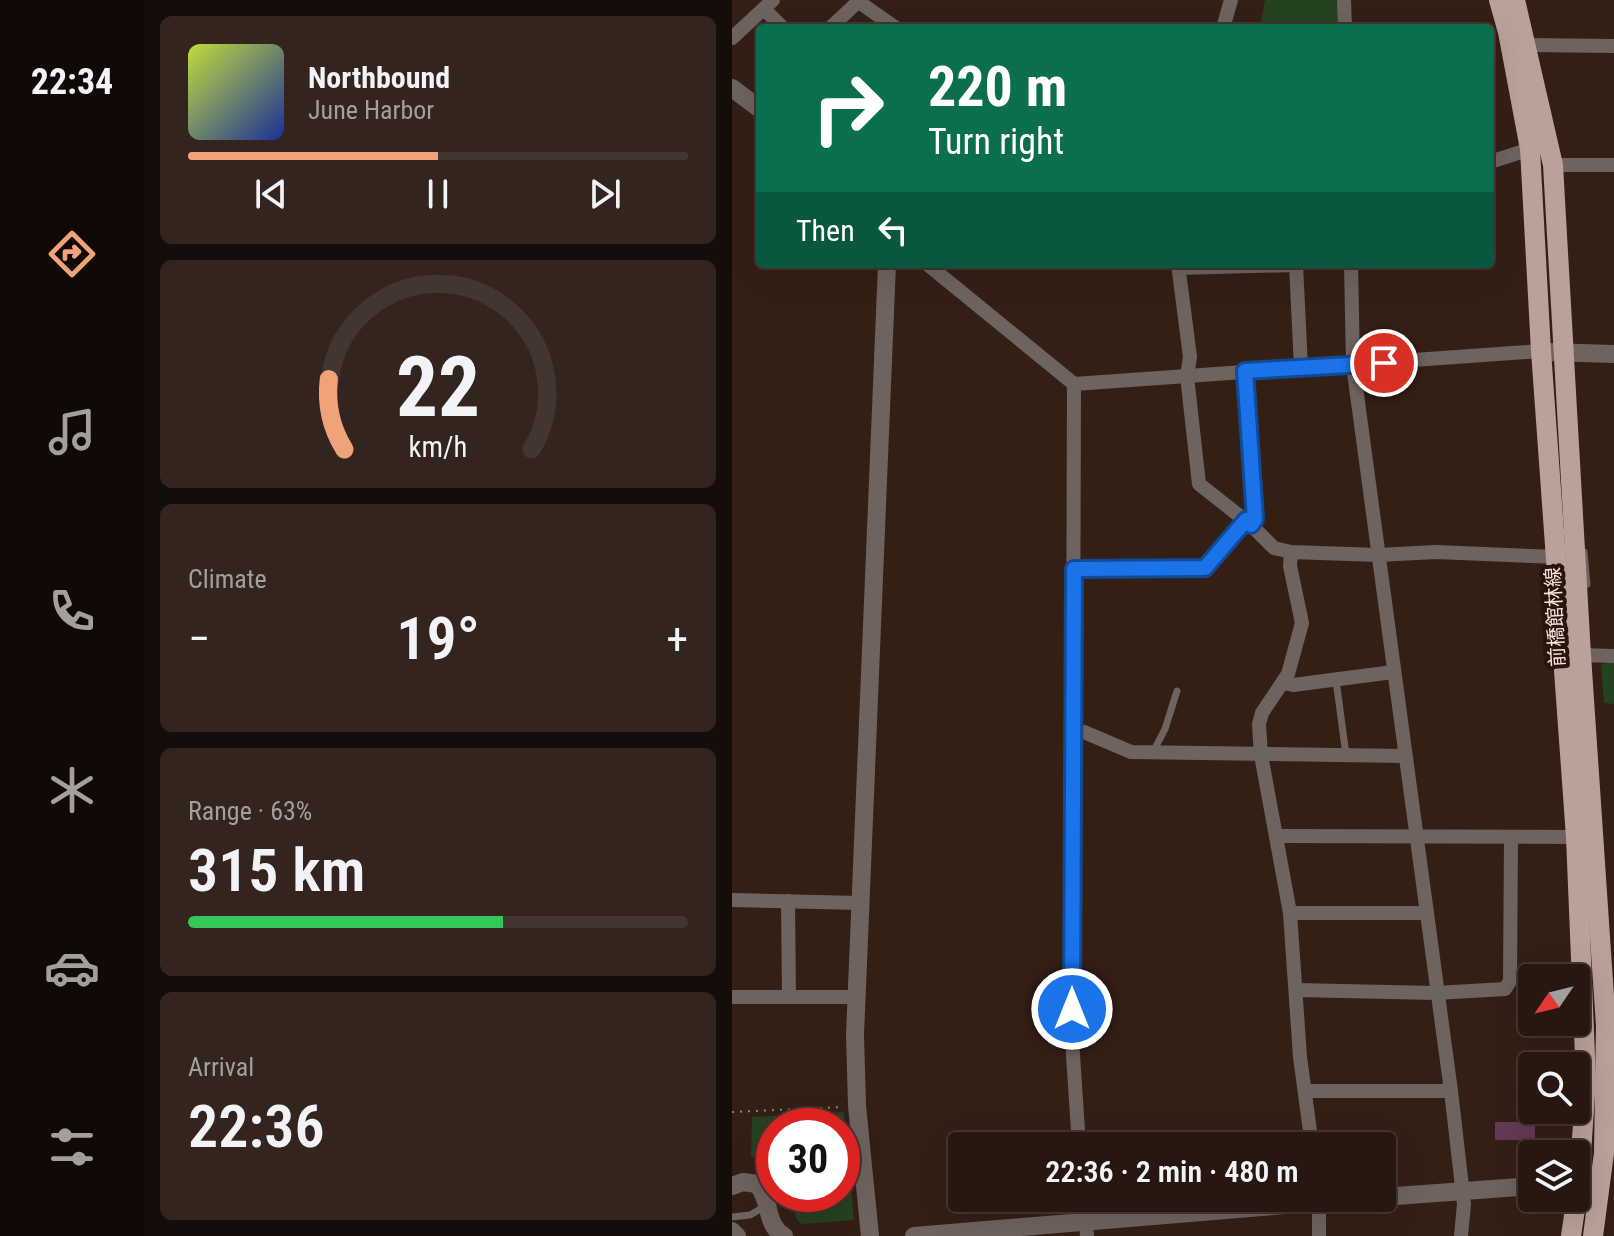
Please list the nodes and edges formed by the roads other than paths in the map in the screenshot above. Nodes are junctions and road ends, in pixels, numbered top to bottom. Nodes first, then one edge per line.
1 (1231, 0) edge
2 (1344, 0) edge
3 (1499, 0) edge
4 (1515, 0) edge
5 (860, 1) edge
6 (769, 5) edge
7 (781, 24) edge
8 (834, 24) edge
9 (891, 24) edge
10 (1224, 24) edge
11 (1345, 24) edge
12 (732, 38) edge
13 (1527, 45) junction
14 (1614, 46) edge
15 (732, 88) edge
16 (756, 100) edge
17 (1530, 149) junction
18 (1494, 161) edge
19 (1553, 165) junction
20 (1614, 165) edge
21 (887, 268) edge
22 (932, 268) edge
23 (1178, 268) edge
24 (1296, 268) edge
25 (1351, 268) edge
26 (1541, 351) junction
27 (1563, 352) junction
28 (1614, 354) edge
29 (1353, 365) junction
30 (1301, 368) junction
31 (1245, 371) junction
32 (1187, 376) junction
33 (1074, 384) junction
34 (1248, 523) junction
35 (1291, 552) junction
36 (1378, 555) junction
37 (1557, 557) junction
38 (1074, 569) junction
39 (1581, 655) junction
40 (1614, 656) edge
41 (1393, 672) junction
42 (1336, 680) junction
43 (1284, 683) junction
44 (1177, 691) dead end
45 (1071, 731) junction
46 (1153, 752) junction
47 (1261, 755) junction
48 (1346, 755) junction
49 (1404, 756) junction
50 (1276, 836) junction
51 (1416, 836) junction
52 (1576, 837) junction
53 (1511, 838) junction
54 (732, 900) edge
55 (788, 901) junction
56 (860, 903) junction
57 (1290, 913) junction
58 (1426, 913) junction
59 (1296, 990) junction
60 (1436, 993) junction
61 (732, 997) edge
62 (789, 997) junction
63 (856, 997) junction
64 (1305, 1091) junction
65 (1451, 1091) junction
66 (1078, 1132) edge
67 (1310, 1132) edge
68 (1581, 1140) edge
69 (1608, 1177) edge
70 (756, 1185) edge
71 (732, 1186) edge
72 (1518, 1187) edge
73 (1463, 1189) junction
74 (1396, 1196) edge
75 (758, 1212) edge
76 (768, 1212) edge
77 (1220, 1212) edge
78 (1319, 1212) edge
79 (1574, 1212) edge
80 (732, 1217) edge
81 (1087, 1228) edge
82 (732, 1231) edge
83 (737, 1236) edge
84 (784, 1236) edge
85 (870, 1236) edge
86 (914, 1236) edge
87 (1319, 1236) edge
88 (1461, 1236) edge
89 (1571, 1236) edge
90 (1593, 1236) edge

1 - 10 street
2 - 11 street
3 - 17 main road, 前橋館林線
4 - 13 main road, 前橋館林線
5 - 8 street
5 - 9 street
6 - 7 street
6 - 12 street
13 - 14 street
13 - 19 main road, 前橋館林線
15 - 16 street
17 - 18 street
17 - 26 main road, 前橋館林線
19 - 20 street
19 - 27 main road, 前橋館林線
21 - 56 street
22 - 33 street
23 - 32 street
24 - 30 street
25 - 29 street
26 - 27 street
26 - 29 street
26 - 37 main road, 前橋館林線
27 - 28 street
27 - 39 main road, 前橋館林線
29 - 30 street
29 - 36 street
30 - 31 street
31 - 32 street
31 - 34 street
32 - 33 street
32 - 34 street
33 - 38 street
34 - 35 street
34 - 38 street
35 - 36 street
35 - 43 street
36 - 37 street
36 - 41 street
37 - 52 main road, 前橋館林線
38 - 45 street
39 - 40 street
39 - 69 main road, 前橋館林線
41 - 42 street
41 - 49 street
42 - 43 street
42 - 48 lane
43 - 47 street
44 - 46 lane
45 - 46 street
45 - 66 street
46 - 47 street
47 - 48 street
47 - 50 street
48 - 49 street
49 - 51 street
50 - 51 street
50 - 57 street
51 - 53 street
51 - 58 street
52 - 53 street
52 - 68 main road, 前橋館林線
53 - 60 street
54 - 55 street
55 - 56 street
55 - 62 street
56 - 63 street
57 - 58 street
57 - 59 street
58 - 60 street
59 - 60 street
59 - 64 street
60 - 65 street
61 - 62 street
62 - 63 street
63 - 85 street
64 - 65 street
64 - 67 street
65 - 73 street
69 - 90 main road, 前橋館林線
70 - 71 street
72 - 73 street
73 - 74 street
73 - 88 street
75 - 80 lane
76 - 84 street
77 - 81 street
78 - 87 street
79 - 89 main road, 前橋館林線
81 - 86 street
82 - 83 street

